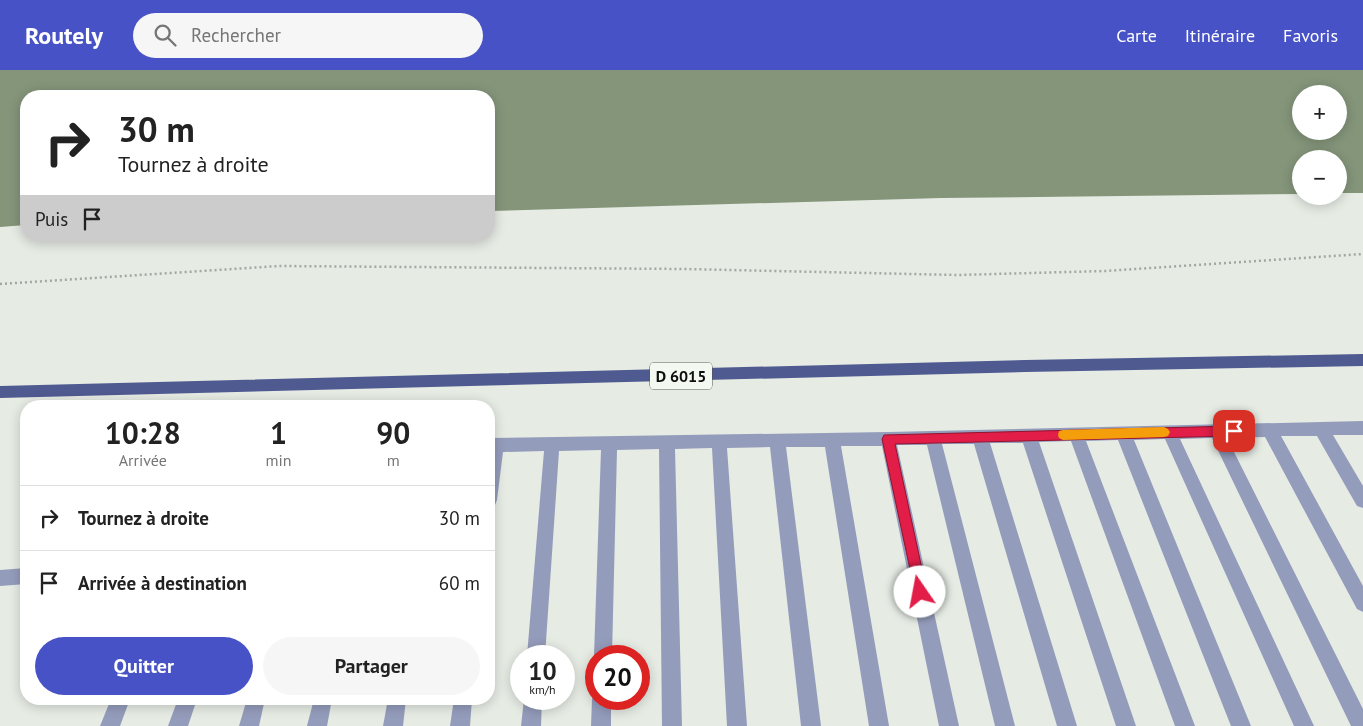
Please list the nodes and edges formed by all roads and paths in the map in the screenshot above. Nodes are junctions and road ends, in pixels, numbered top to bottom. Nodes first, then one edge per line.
1 (1363, 254) edge
2 (0, 284) edge
3 (1363, 360) edge
4 (0, 392) edge
5 (1363, 428) edge
6 (1321, 429) junction
7 (1269, 430) junction
8 (1216, 431) junction
9 (1169, 432) junction
10 (1123, 433) junction
11 (1076, 434) junction
12 (1029, 436) junction
13 (980, 437) junction
14 (934, 438) junction
15 (888, 439) junction
16 (832, 440) junction
17 (777, 441) junction
18 (667, 442) junction
19 (719, 442) junction
20 (609, 443) junction
21 (552, 444) junction
22 (495, 445) edge
23 (1363, 501) edge
24 (20, 576) edge
25 (0, 578) edge
26 (1363, 603) edge
27 (537, 645) edge
28 (603, 645) edge
29 (118, 705) edge
30 (185, 705) edge
31 (254, 705) edge
32 (322, 705) edge
33 (396, 705) edge
34 (463, 705) edge
35 (532, 710) edge
36 (602, 710) edge
37 (110, 726) edge
38 (178, 726) edge
39 (249, 726) edge
40 (317, 726) edge
41 (392, 726) edge
42 (460, 726) edge
43 (531, 726) edge
44 (601, 726) edge
45 (672, 726) edge
46 (737, 726) edge
47 (811, 726) edge
48 (879, 726) edge
49 (949, 726) edge
50 (1005, 726) edge
51 (1067, 726) edge
52 (1126, 726) edge
53 (1185, 726) edge
54 (1241, 726) edge
55 (1304, 726) edge
56 (1361, 726) edge

1 - 2 path
3 - 4 main road, D 6015
5 - 6 lane
6 - 7 lane
6 - 23 lane
7 - 8 lane
7 - 26 lane
8 - 9 lane
8 - 56 lane
9 - 10 lane
9 - 55 lane
10 - 11 lane
10 - 54 lane
11 - 12 lane
11 - 53 lane
12 - 13 lane
12 - 52 lane
13 - 14 lane
13 - 51 lane
14 - 15 lane
14 - 50 lane
15 - 16 lane
15 - 49 lane
16 - 17 lane
16 - 48 lane
17 - 19 lane
17 - 47 lane
18 - 19 lane
18 - 20 lane
18 - 45 lane
19 - 46 lane
20 - 21 lane
20 - 28 lane
21 - 22 lane
21 - 27 lane
24 - 25 lane
29 - 37 lane
30 - 38 lane
31 - 39 lane
32 - 40 lane
33 - 41 lane
34 - 42 lane
35 - 43 lane
36 - 44 lane

